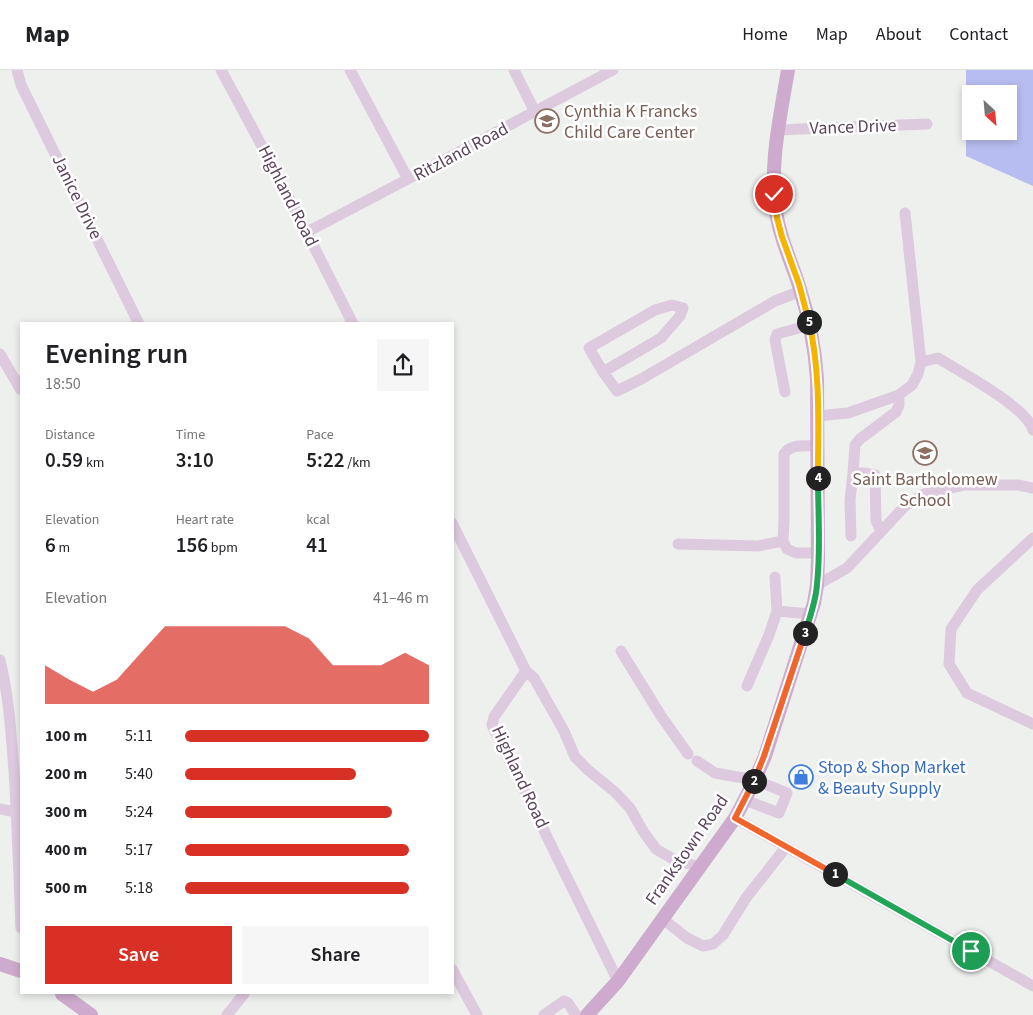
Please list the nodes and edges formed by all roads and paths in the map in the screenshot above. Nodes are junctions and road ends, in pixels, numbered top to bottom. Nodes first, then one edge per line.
1 (17, 70) edge
2 (221, 70) edge
3 (350, 70) edge
4 (514, 70) edge
5 (613, 70) edge
6 (788, 70) edge
7 (535, 112) junction
8 (927, 124) dead end
9 (778, 130) junction
10 (408, 179) junction
11 (905, 213) dead end
12 (307, 232) junction
13 (801, 291) junction
14 (138, 322) edge
15 (352, 322) edge
16 (810, 325) junction
17 (0, 354) edge
18 (921, 362) junction
19 (602, 372) junction
20 (20, 388) edge
21 (785, 392) dead end
22 (899, 395) junction
23 (818, 416) junction
24 (1033, 430) edge
25 (818, 446) junction
26 (853, 473) junction
27 (1033, 488) edge
28 (454, 527) edge
29 (881, 530) junction
30 (851, 536) dead end
31 (1033, 538) edge
32 (783, 542) junction
33 (678, 544) dead end
34 (818, 553) junction
35 (775, 577) dead end
36 (817, 585) junction
37 (777, 611) junction
38 (811, 614) junction
39 (621, 651) dead end
40 (0, 660) edge
41 (526, 671) junction
42 (747, 686) dead end
43 (3, 691) edge
44 (1033, 724) edge
45 (755, 780) junction
46 (745, 800) junction
47 (0, 809) edge
48 (19, 812) edge
49 (735, 818) junction
50 (786, 847) junction
51 (699, 867) junction
52 (20, 870) edge
53 (663, 918) junction
54 (0, 964) edge
55 (20, 971) edge
56 (454, 973) edge
57 (618, 981) junction
58 (1033, 986) edge
59 (62, 994) edge
60 (244, 994) edge
61 (91, 1015) edge
62 (227, 1015) edge
63 (477, 1015) edge
64 (544, 1015) edge
65 (576, 1015) edge
66 (587, 1015) edge

1 - 14 street, Janice Drive
2 - 12 street, Highland Road
3 - 10 street
4 - 7 street
5 - 7 street, Ritzland Road
6 - 9 main road, Frankstown Road
7 - 10 street, Ritzland Road
8 - 9 street, Vance Drive
9 - 13 main road, Frankstown Road
10 - 12 street, Ritzland Road
11 - 18 street
12 - 15 street, Highland Road
13 - 16 main road, Frankstown Road
13 - 19 street
16 - 21 street
16 - 23 main road, Frankstown Road
17 - 20 street
18 - 22 street
18 - 24 street
19 - 19 street
22 - 23 street
22 - 26 street
23 - 25 main road, Frankstown Road
25 - 32 street
25 - 34 main road, Frankstown Road
26 - 29 street
26 - 30 street
27 - 29 street
28 - 41 street
29 - 36 street
31 - 44 street
32 - 33 street
32 - 34 street
34 - 36 main road, Frankstown Road
35 - 37 street
36 - 38 main road, Frankstown Road
37 - 38 street
37 - 42 street
38 - 45 main road, Frankstown Road
39 - 45 street
40 - 43 street
41 - 51 street
41 - 57 street, Highland Road
43 - 48 street
45 - 46 main road, Frankstown Road
45 - 46 street
46 - 49 main road, Frankstown Road
47 - 48 street
48 - 52 street
49 - 50 street
49 - 51 main road, Frankstown Road
50 - 53 street
50 - 58 street
51 - 53 main road, Frankstown Road
53 - 57 main road, Frankstown Road
54 - 55 main road
56 - 63 street
57 - 66 main road, Frankstown Road
59 - 61 main road
60 - 62 street
64 - 65 street

